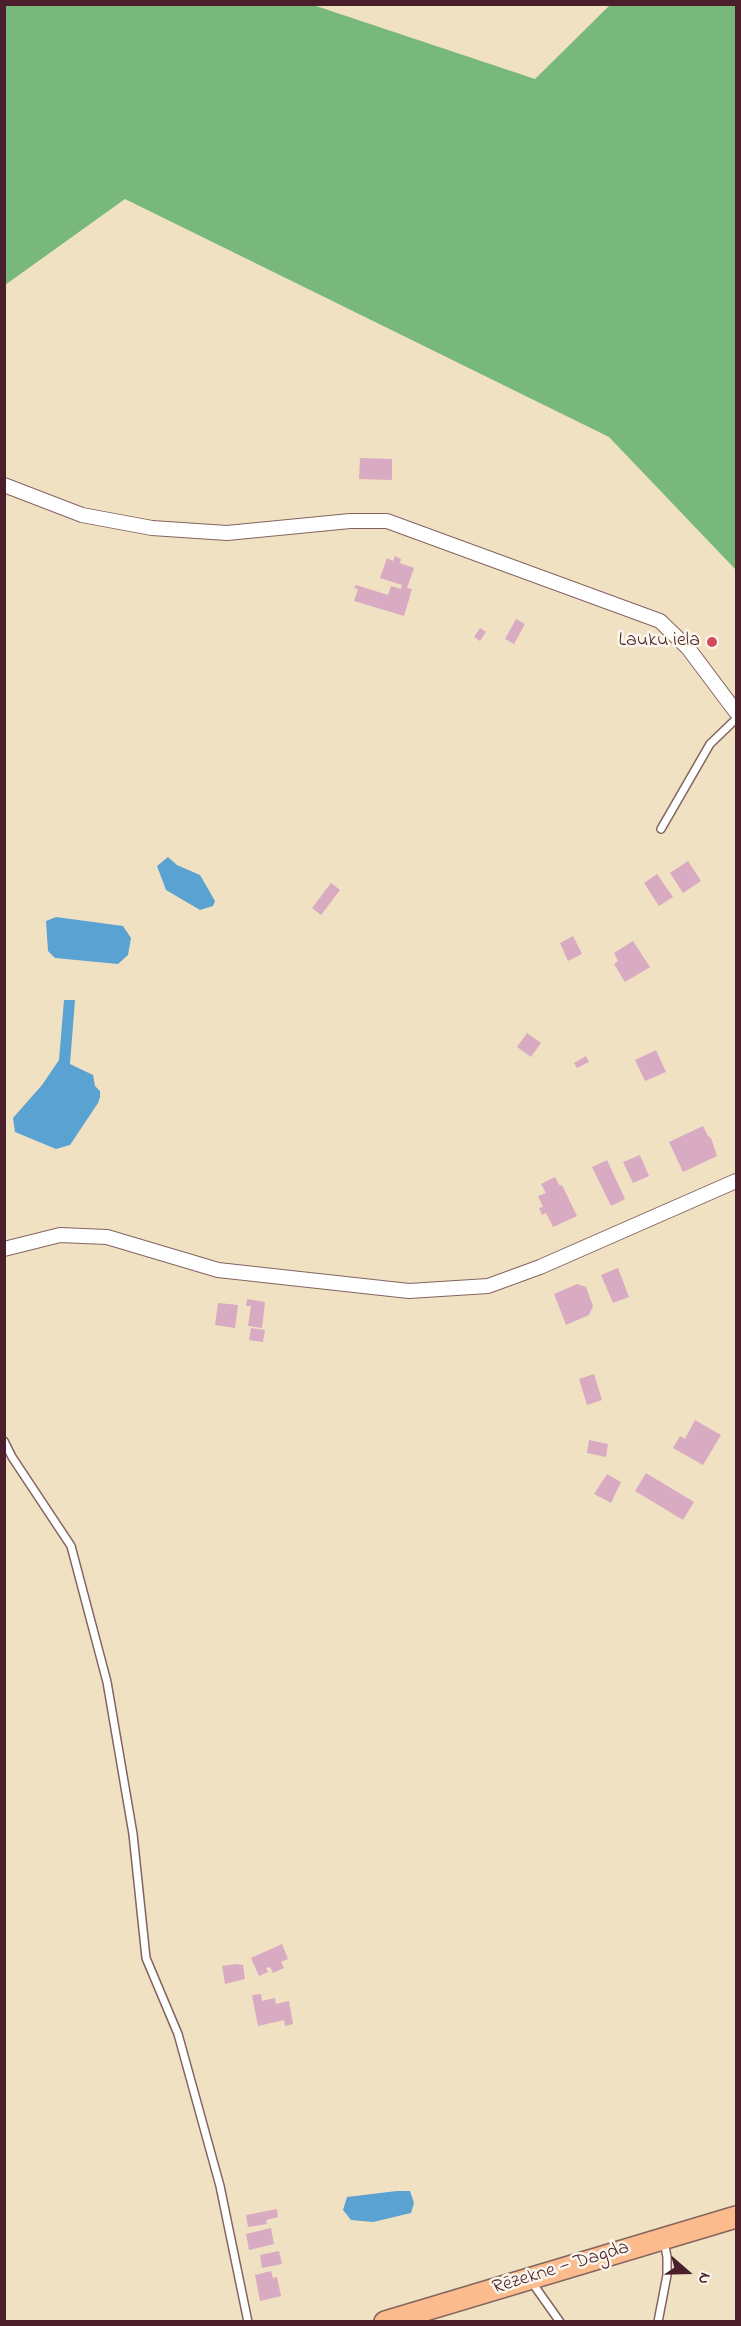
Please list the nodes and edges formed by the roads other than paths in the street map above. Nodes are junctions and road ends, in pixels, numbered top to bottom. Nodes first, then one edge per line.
1 (4, 485) edge
2 (736, 712) edge
3 (736, 719) edge
4 (661, 829) dead end
5 (736, 1181) edge
6 (4, 1249) edge
7 (4, 1441) edge
8 (736, 2217) edge
9 (664, 2238) junction
10 (529, 2279) junction
11 (248, 2322) edge
12 (385, 2322) edge
13 (560, 2322) edge
14 (658, 2322) edge

1 - 2 street
3 - 4 lane
5 - 6 street
7 - 11 lane
8 - 9 main road, Rēzekne — Dagda
9 - 10 main road, Rēzekne — Dagda
9 - 14 lane
10 - 12 main road, Rēzekne — Dagda
10 - 13 lane

